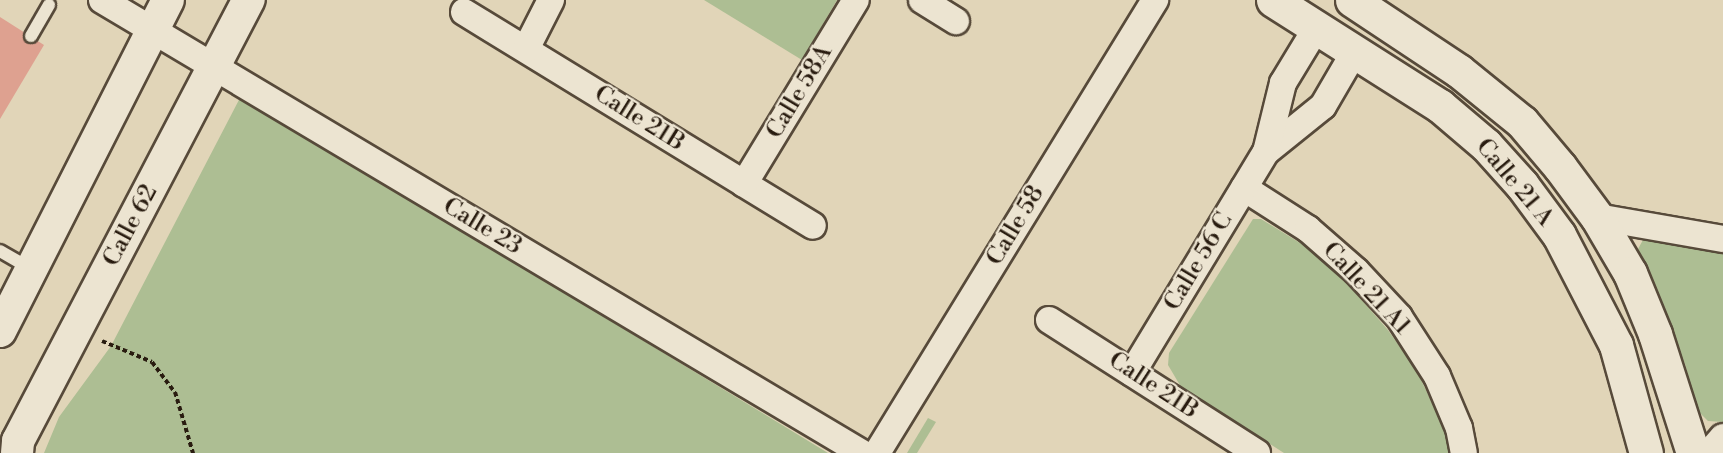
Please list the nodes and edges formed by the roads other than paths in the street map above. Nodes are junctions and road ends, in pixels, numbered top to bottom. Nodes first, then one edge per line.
1 (102, 0) edge
2 (168, 0) edge
3 (249, 0) edge
4 (551, 0) edge
5 (856, 0) edge
6 (922, 0) edge
7 (1155, 0) edge
8 (1273, 0) edge
9 (1352, 0) edge
10 (49, 5) dead end
11 (464, 12) dead end
12 (956, 21) dead end
13 (1317, 27) junction
14 (152, 31) junction
15 (31, 36) dead end
16 (526, 49) junction
17 (1355, 51) junction
18 (214, 67) junction
19 (1266, 152) junction
20 (744, 184) junction
21 (1244, 188) junction
22 (1597, 216) junction
23 (813, 226) dead end
24 (1723, 238) edge
25 (0, 250) edge
26 (31, 269) junction
27 (1048, 320) dead end
28 (0, 331) edge
29 (1132, 373) junction
30 (1723, 437) edge
31 (17, 453) edge
32 (862, 453) edge
33 (877, 453) edge
34 (1257, 453) edge
35 (1464, 453) edge
36 (1646, 453) edge
37 (1693, 453) edge
38 (1709, 453) edge

1 - 14 street, Calle 23
2 - 14 street
3 - 18 street, Calle 62
4 - 16 street
5 - 20 street, Calle 58A
6 - 12 street
7 - 33 street, Calle 58
8 - 13 main road, Calle 21 A
9 - 22 main road, Calle 21 A
10 - 15 lane
11 - 16 street, Calle 21B
13 - 17 main road, Calle 21 A
13 - 19 street, Calle 56 C
14 - 18 street, Calle 23
14 - 26 street
16 - 20 street, Calle 21B
17 - 19 street, Calle 56 C
17 - 36 main road, Calle 21 A
18 - 31 street, Calle 62
18 - 32 street, Calle 23
19 - 21 street, Calle 56 C
20 - 23 street, Calle 21B
21 - 29 street, Calle 56 C
21 - 35 street, Calle 21 A1
22 - 24 street
22 - 37 main road, Calle 21 A
25 - 26 lane
26 - 28 street
27 - 29 street, Calle 21B
29 - 34 street, Calle 21B
30 - 38 street

